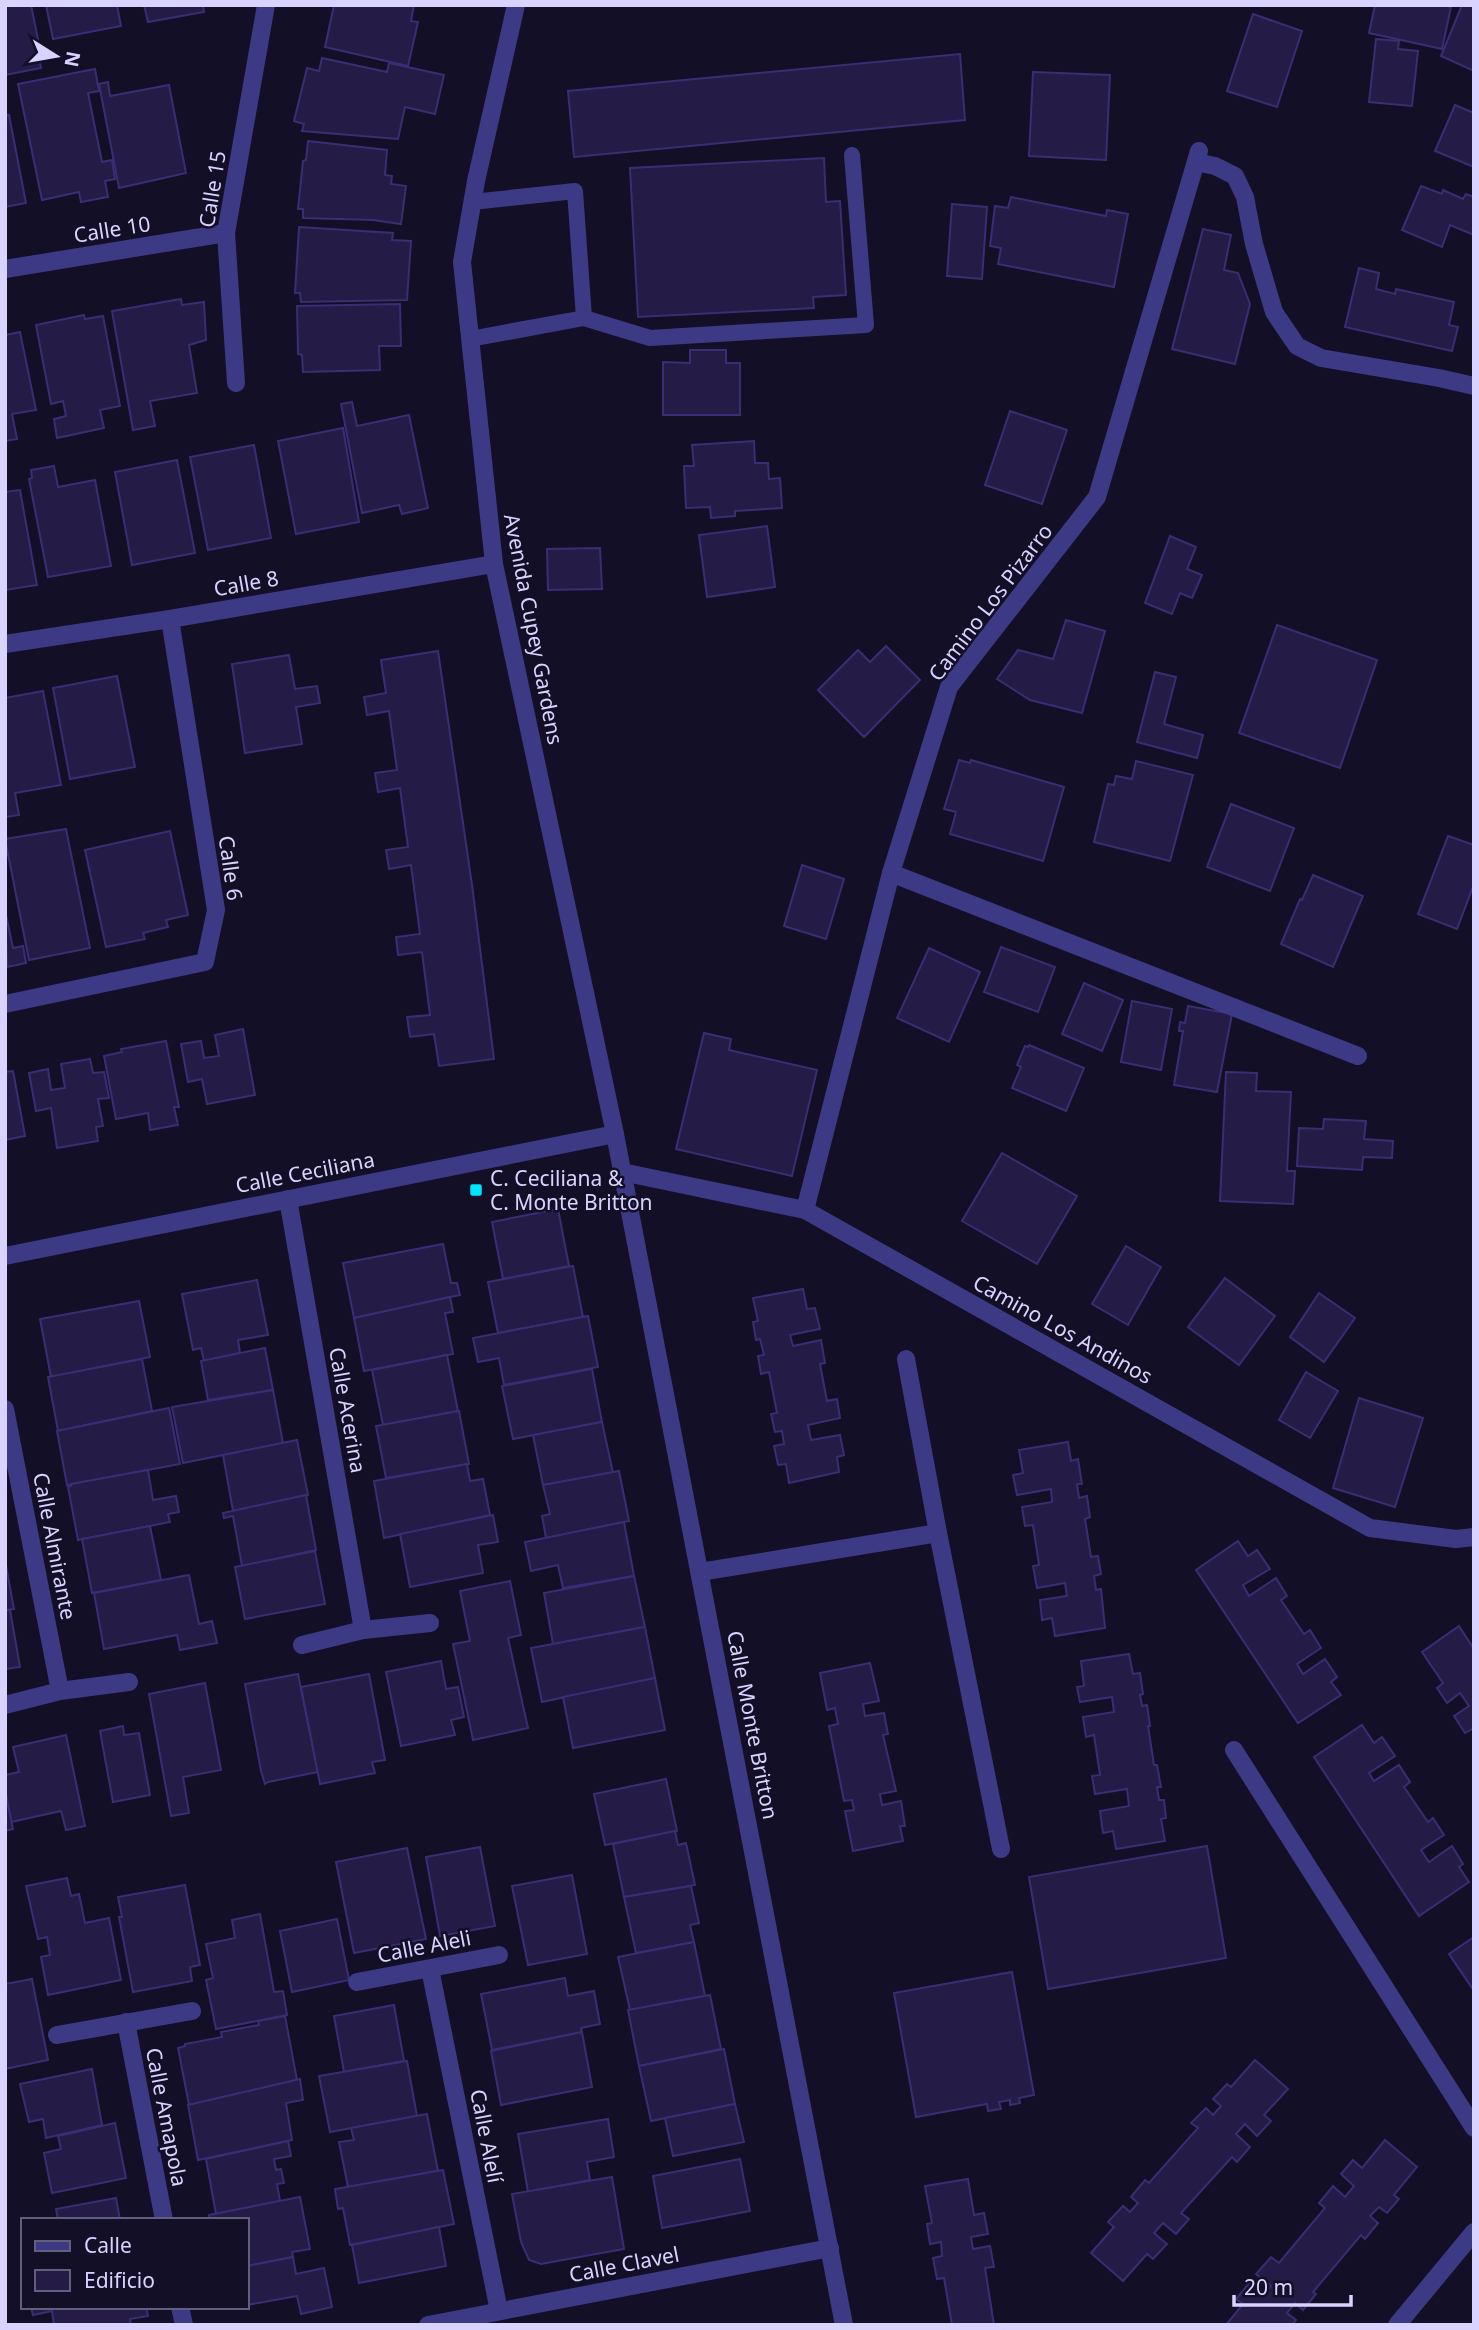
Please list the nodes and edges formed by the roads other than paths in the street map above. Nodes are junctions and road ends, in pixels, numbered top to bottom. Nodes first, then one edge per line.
1 (266, 5) edge
2 (516, 5) edge
3 (852, 155) dead end
4 (472, 202) junction
5 (226, 233) junction
6 (5, 269) edge
7 (584, 318) junction
8 (471, 340) junction
9 (236, 383) dead end
10 (1474, 386) edge
11 (494, 564) junction
12 (170, 619) junction
13 (5, 644) edge
14 (891, 873) junction
15 (5, 1004) edge
16 (1357, 1056) dead end
17 (615, 1134) junction
18 (622, 1172) junction
19 (288, 1199) junction
20 (805, 1210) junction
21 (5, 1256) edge
22 (905, 1359) dead end
23 (5, 1409) edge
24 (937, 1533) junction
25 (1474, 1537) edge
26 (700, 1572) junction
27 (430, 1623) dead end
28 (363, 1630) junction
29 (302, 1645) dead end
30 (129, 1682) dead end
31 (60, 1691) junction
32 (5, 1705) edge
33 (1234, 1750) dead end
34 (1000, 1849) dead end
35 (499, 1955) dead end
36 (430, 1969) junction
37 (357, 1982) dead end
38 (192, 2011) dead end
39 (126, 2022) junction
40 (57, 2035) dead end
41 (1474, 2127) edge
42 (164, 2218) edge
43 (1474, 2232) edge
44 (830, 2248) junction
45 (499, 2311) junction
46 (428, 2325) edge
47 (844, 2325) edge
48 (1397, 2325) edge

1 - 5 street, Calle 15
2 - 4 street, Avenida Cupey Gardens
3 - 7 lane
4 - 7 lane
4 - 8 street, Avenida Cupey Gardens
5 - 6 street, Calle 10
5 - 9 street, Calle 15
7 - 8 lane
8 - 11 street, Avenida Cupey Gardens
10 - 14 street, Camino Los Pizarro
11 - 12 street, Calle 8
11 - 17 street, Avenida Cupey Gardens
12 - 13 street, Calle 8
12 - 15 street, Calle 6
14 - 16 street
14 - 20 street, Camino Los Pizarro
17 - 18 street, Calle Monte Britton
17 - 19 street, Calle Ceciliana
18 - 20 street, Camino Los Andinos
18 - 26 street, Calle Monte Britton
19 - 21 street, Calle Ceciliana
19 - 28 street, Calle Acerina
20 - 25 street, Camino Los Andinos
22 - 24 street
23 - 31 street, Calle Almirante
24 - 26 street
24 - 34 street
26 - 44 street, Calle Monte Britton
27 - 28 street
28 - 29 street
30 - 31 street
31 - 32 street
33 - 41 street
35 - 36 street, Calle Aleli
36 - 37 street, Calle Aleli
36 - 45 street, Calle Alelí
38 - 39 street, Calle Amapola
39 - 40 street, Calle Amapola
39 - 42 street, Calle Amapola
43 - 48 street
44 - 45 street, Calle Clavel
44 - 47 street, Calle Monte Britton
45 - 46 street, Calle Clavel

